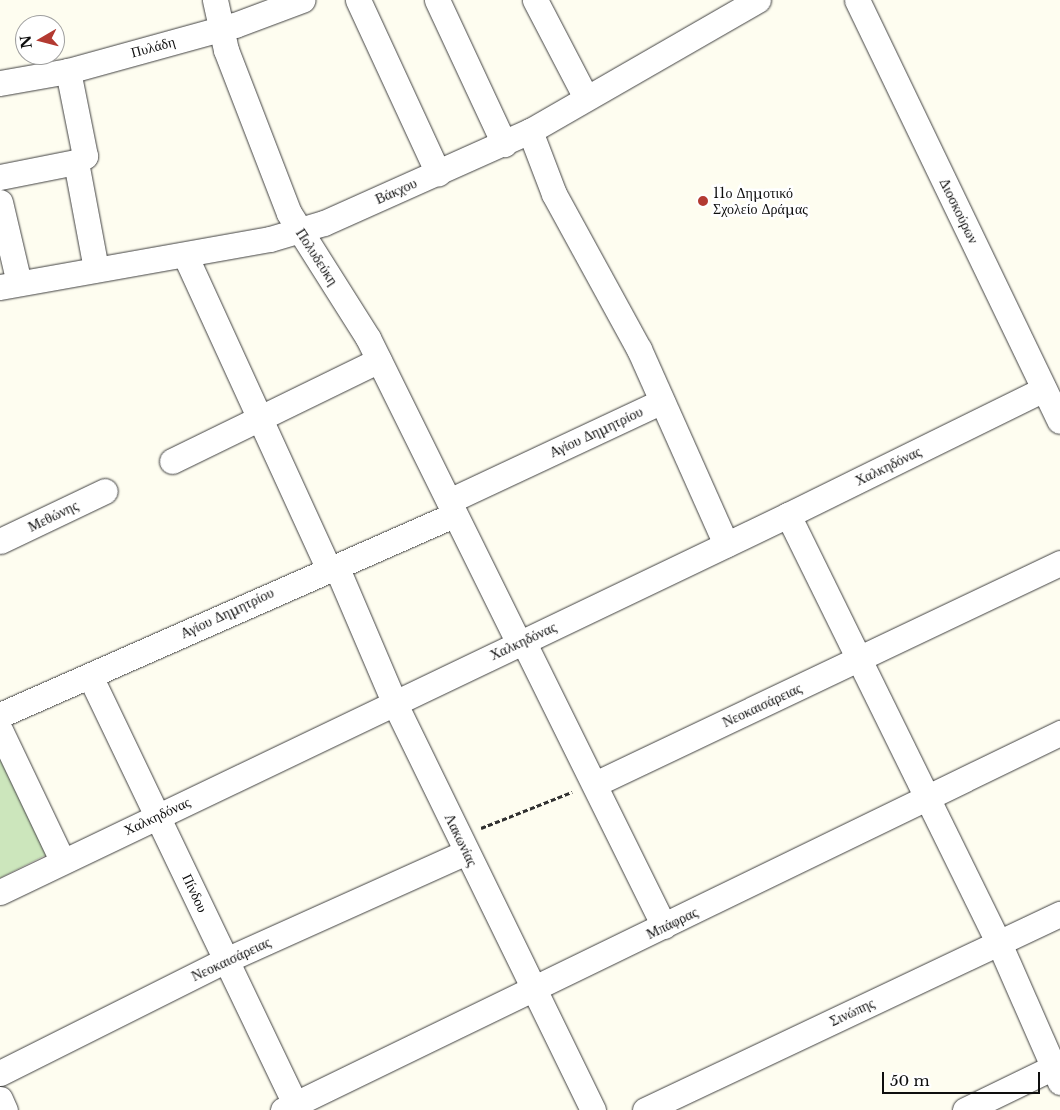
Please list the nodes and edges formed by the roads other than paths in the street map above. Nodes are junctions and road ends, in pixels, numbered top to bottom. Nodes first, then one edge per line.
1 (215, 0) edge
2 (302, 0) edge
3 (358, 0) edge
4 (438, 0) edge
5 (535, 0) edge
6 (758, 0) edge
7 (857, 0) edge
8 (221, 29) junction
9 (68, 71) junction
10 (0, 83) edge
11 (586, 98) junction
12 (530, 131) junction
13 (504, 144) junction
14 (76, 162) junction
15 (438, 173) junction
16 (0, 177) edge
17 (0, 202) edge
18 (299, 230) junction
19 (185, 255) junction
20 (96, 269) junction
21 (9, 285) edge
22 (379, 360) junction
23 (1044, 389) junction
24 (662, 401) junction
25 (261, 417) junction
26 (1060, 421) edge
27 (172, 461) dead end
28 (105, 490) dead end
29 (452, 507) junction
30 (788, 516) junction
31 (0, 541) edge
32 (726, 544) junction
33 (1060, 563) edge
34 (333, 567) junction
35 (521, 642) junction
36 (858, 659) junction
37 (90, 676) junction
38 (394, 702) junction
39 (0, 715) edge
40 (0, 730) edge
41 (1060, 733) edge
42 (595, 784) junction
43 (928, 798) junction
44 (158, 815) junction
45 (463, 845) junction
46 (62, 860) junction
47 (0, 892) edge
48 (1060, 914) edge
49 (664, 926) junction
50 (999, 943) junction
51 (226, 960) junction
52 (534, 989) junction
53 (1058, 1071) edge
54 (0, 1073) edge
55 (0, 1099) edge
56 (292, 1108) edge
57 (5, 1110) edge
58 (593, 1110) edge
59 (644, 1110) edge
60 (965, 1110) edge

1 - 8 street, Πολυδεύκη
2 - 8 street, Πυλάδη
3 - 15 street
4 - 13 street
5 - 11 street
6 - 11 street, Βάκχου
7 - 23 street, Διοσκούρων
8 - 9 street, Πυλάδη
8 - 18 street, Πολυδεύκη
9 - 10 street, Πυλάδη
9 - 14 street
11 - 12 street, Βάκχου
12 - 13 street, Βάκχου
12 - 24 street
13 - 15 street, Βάκχου
14 - 16 street
14 - 20 street
15 - 18 street, Βάκχου
17 - 21 street
18 - 19 street, Βάκχου
18 - 22 street, Πολυδεύκη
19 - 20 street, Βάκχου
19 - 25 street, Λακωνίας
20 - 21 street, Βάκχου
22 - 25 street
22 - 29 street, Πολυδεύκη
23 - 26 street, Διοσκούρων
23 - 30 street, Χαλκηδόνας
24 - 29 street, Αγίου Δημητρίου
24 - 32 street
25 - 27 street
25 - 34 street, Λακωνίας
28 - 31 street, Μεθώνης
29 - 34 street, Αγίου Δημητρίου
29 - 35 street, Πολυδεύκη
30 - 32 street, Χαλκηδόνας
30 - 36 street
32 - 35 street, Χαλκηδόνας
33 - 36 street, Νεοκαισάρειας
34 - 37 street, Αγίου Δημητρίου
34 - 38 street, Λακωνίας
35 - 38 street, Χαλκηδόνας
35 - 42 street, Πολυδεύκη
36 - 42 street, Νεοκαισάρειας
36 - 43 street
37 - 39 street, Αγίου Δημητρίου
37 - 44 street, Πίνδου
38 - 44 street, Χαλκηδόνας
38 - 45 street, Λακωνίας
40 - 46 street
41 - 43 street, Μπάφρας
42 - 49 street, Πολυδεύκη
43 - 49 street, Μπάφρας
43 - 50 street
44 - 46 street, Χαλκηδόνας
44 - 51 street, Πίνδου
45 - 51 street, Νεοκαισάρειας
45 - 52 street, Λακωνίας
46 - 47 street, Χαλκηδόνας
48 - 50 street, Σινώπης
49 - 52 street, Μπάφρας
50 - 53 street
50 - 59 street, Σινώπης
51 - 54 street, Νεοκαισάρειας
51 - 56 street, Πίνδου
52 - 56 street, Μπάφρας
52 - 58 street, Λακωνίας
53 - 60 street
55 - 57 street

